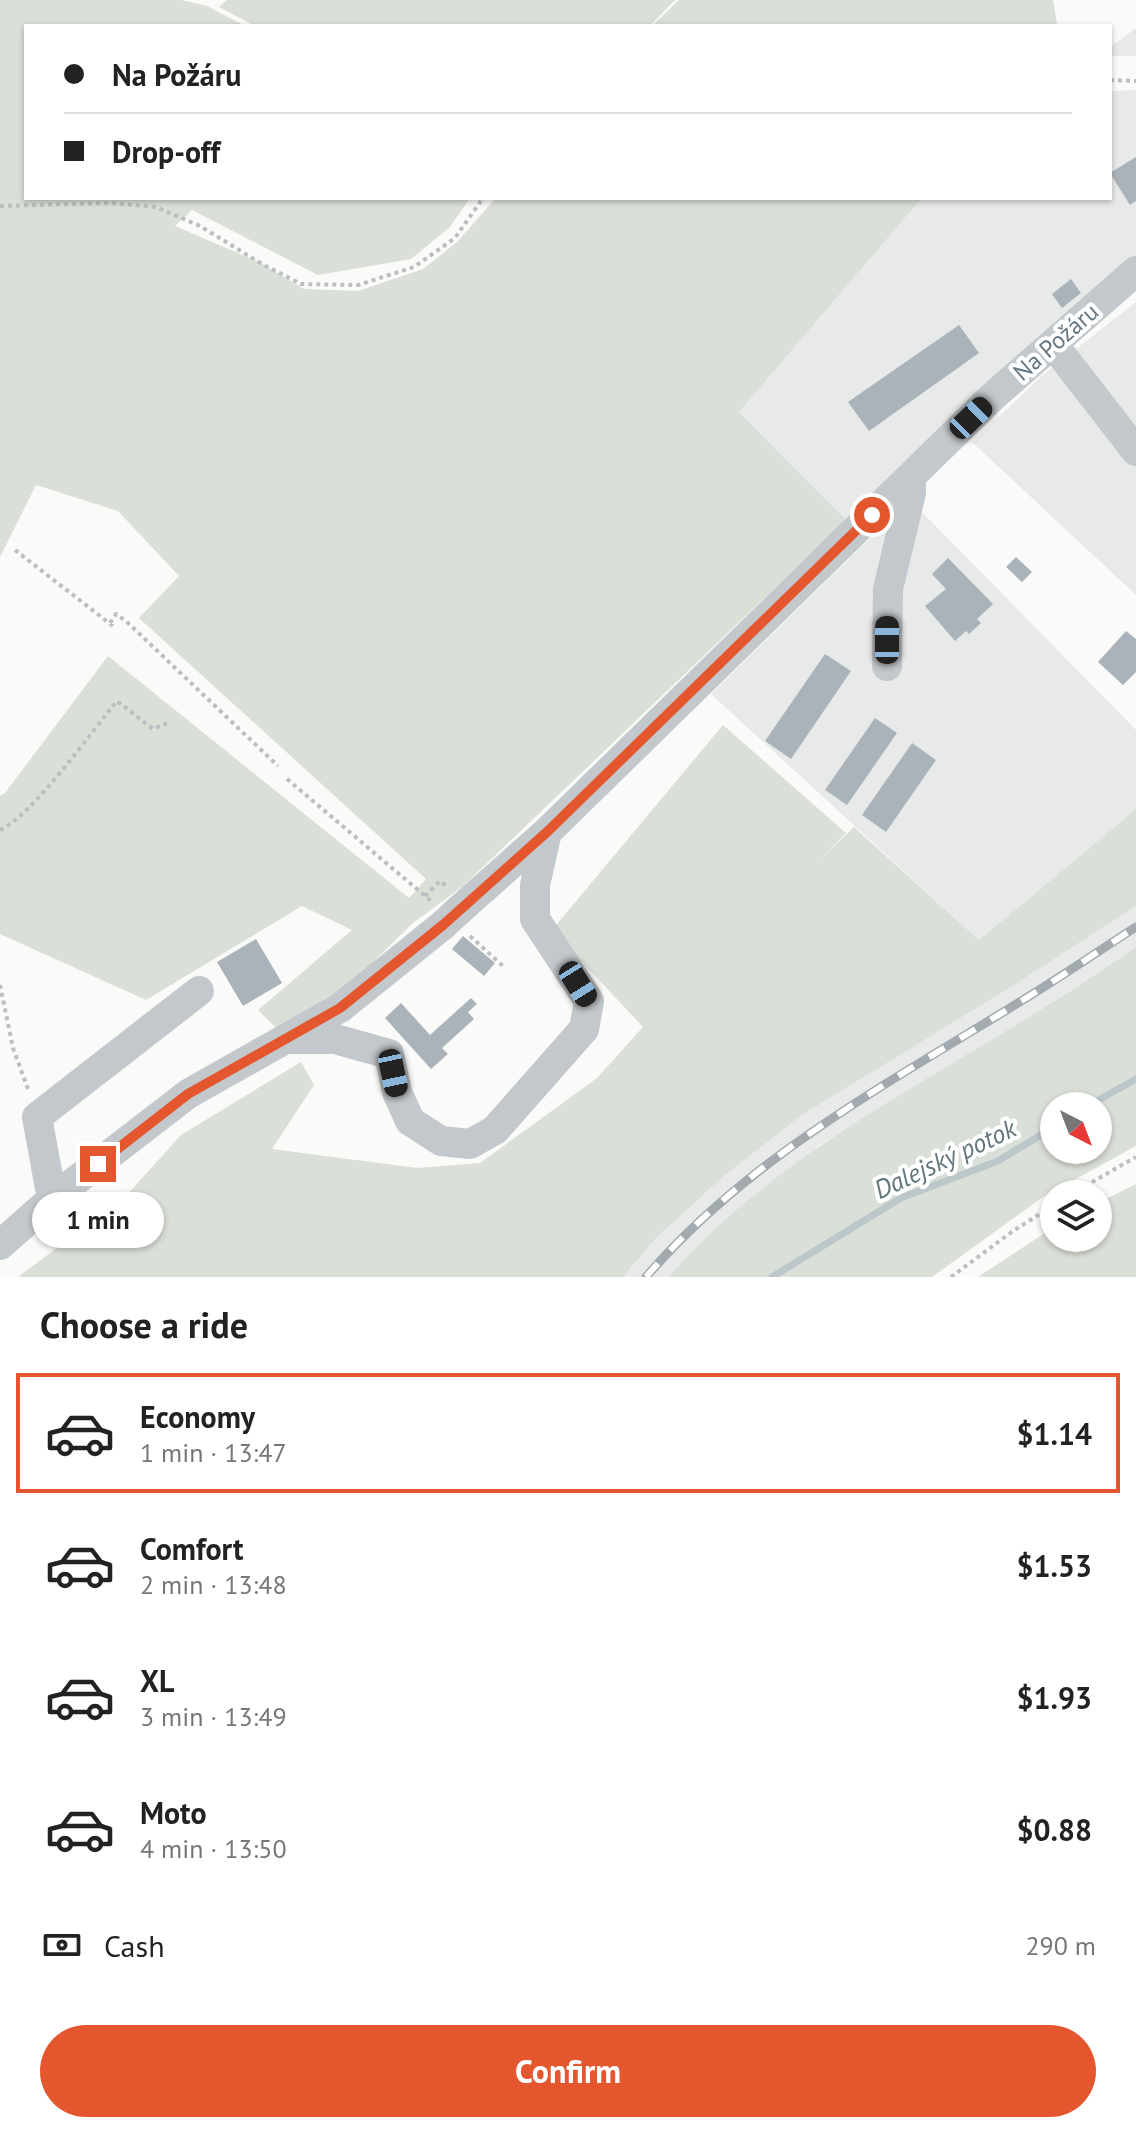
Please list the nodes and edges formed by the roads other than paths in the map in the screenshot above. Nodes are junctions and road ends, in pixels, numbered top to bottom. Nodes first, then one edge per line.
1 (1136, 271) edge
2 (1053, 344) junction
3 (1136, 451) edge
4 (911, 477) junction
5 (887, 666) dead end
6 (547, 832) junction
7 (199, 991) dead end
8 (290, 1039) junction
9 (52, 1199) junction
10 (0, 1245) edge

1 - 2 street, Na Požáru
2 - 3 street
2 - 4 street, Na Požáru
4 - 5 street
4 - 6 street, Na Požáru
6 - 8 street, Na Požáru
6 - 8 street
7 - 9 street
8 - 9 street, Na Požáru
9 - 10 street, Na Požáru

